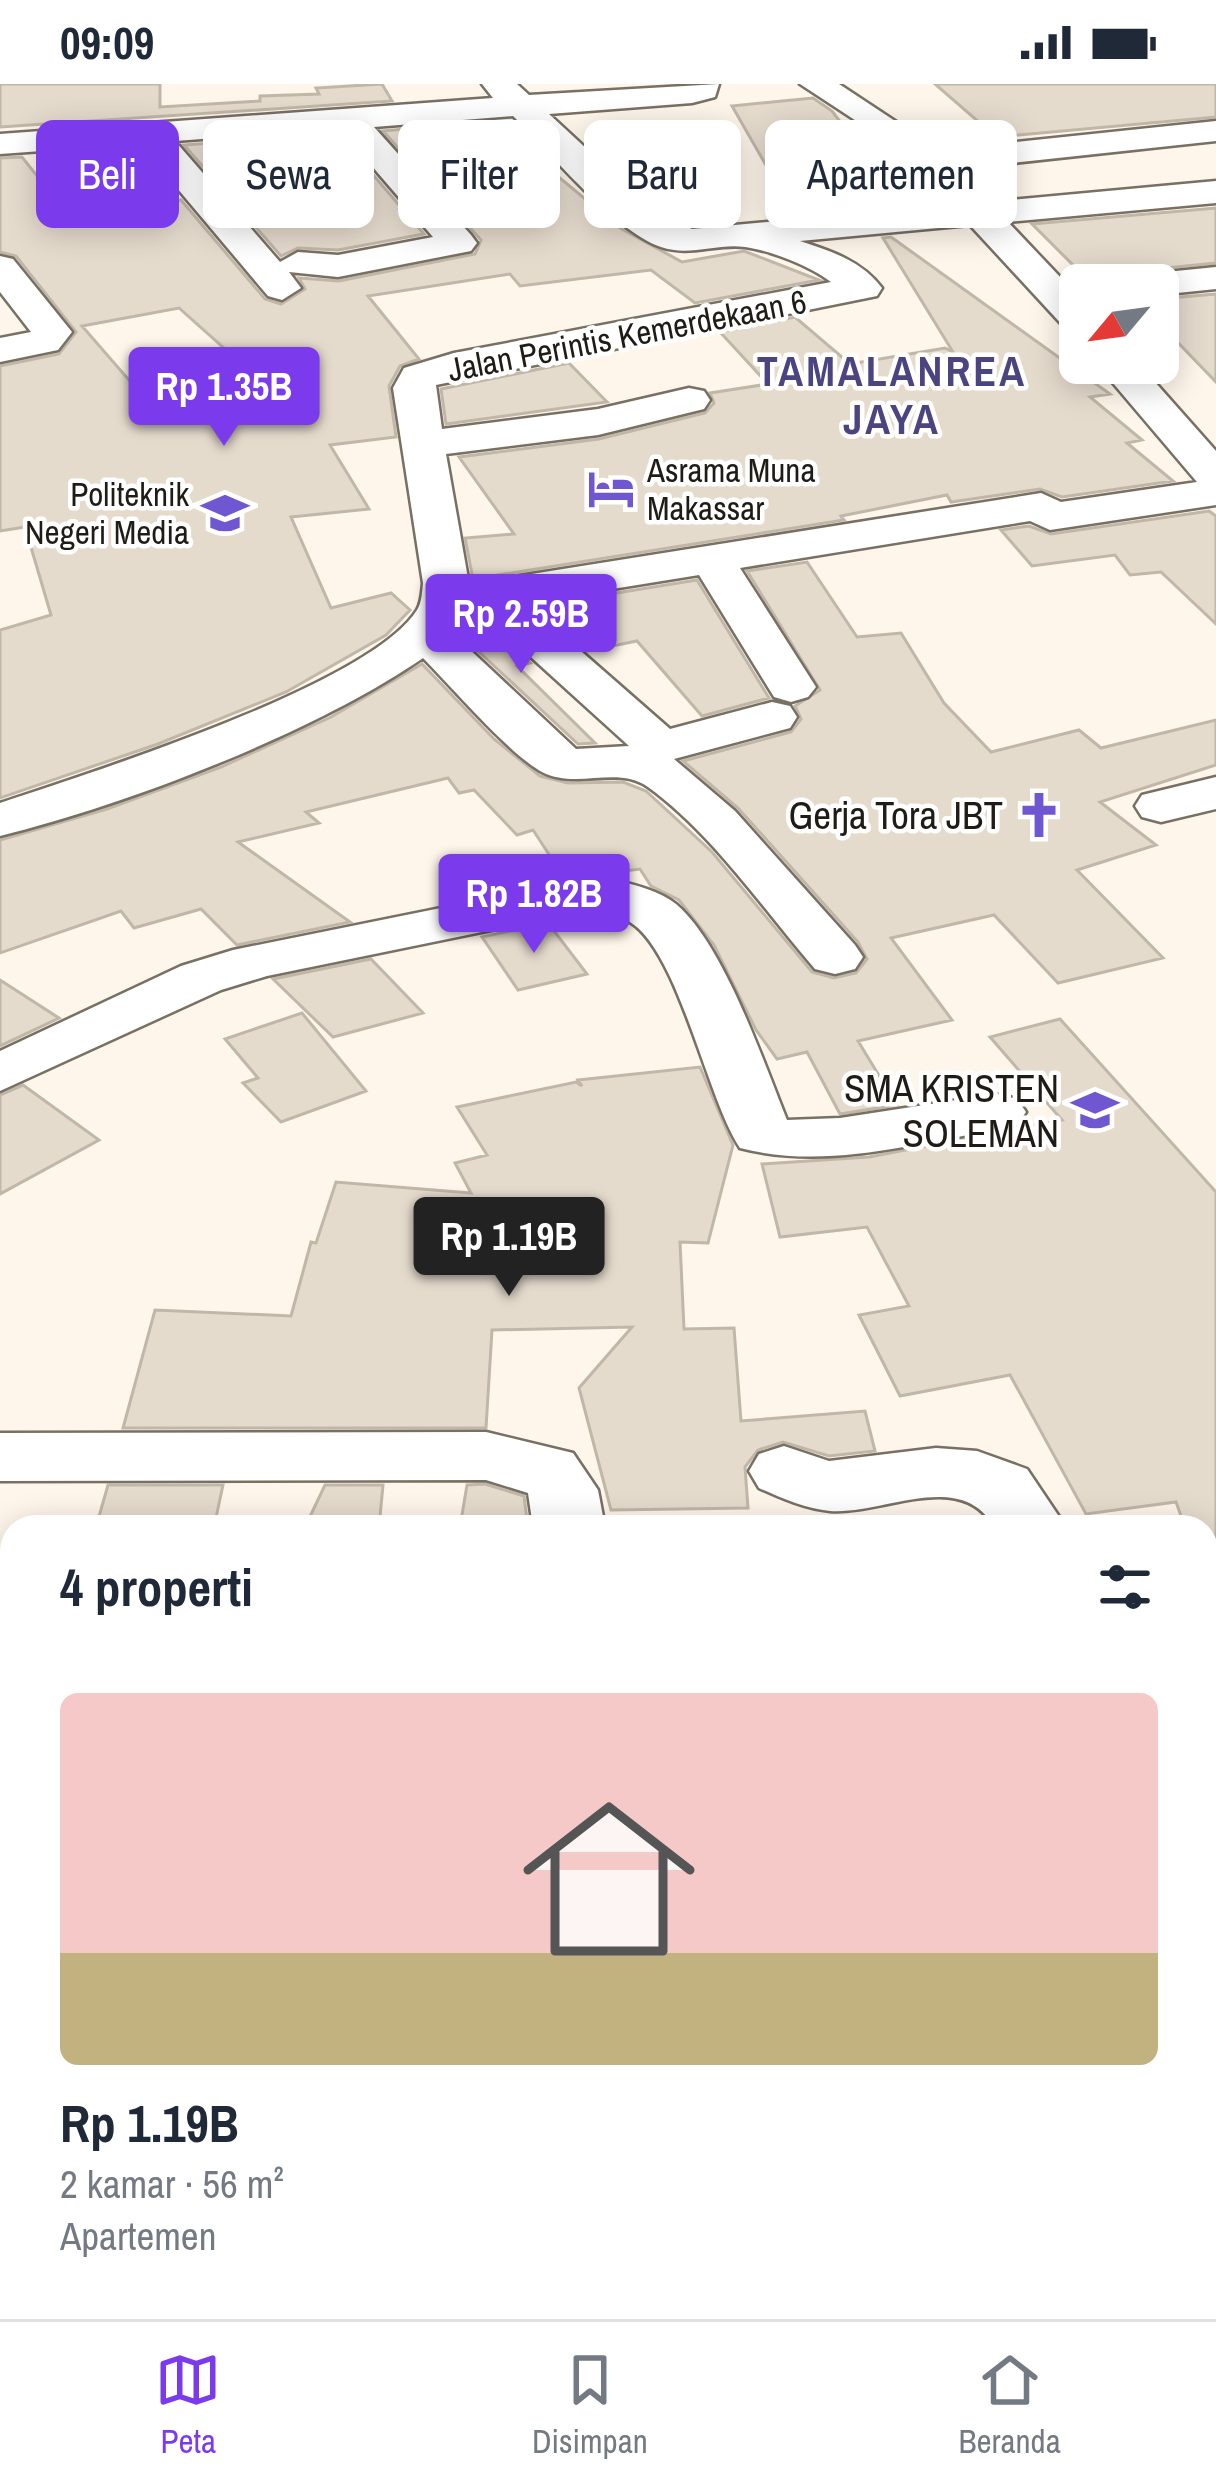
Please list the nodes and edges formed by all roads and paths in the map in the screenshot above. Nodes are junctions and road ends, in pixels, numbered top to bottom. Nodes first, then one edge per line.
1 (244, 84) edge
2 (816, 84) edge
3 (701, 88) edge
4 (511, 95) edge
5 (349, 119) junction
6 (258, 120) edge
7 (334, 120) edge
8 (875, 120) edge
9 (1216, 131) edge
10 (36, 142) edge
11 (0, 144) edge
12 (1017, 152) edge
13 (179, 163) edge
14 (1216, 192) edge
15 (1017, 211) edge
16 (839, 228) edge
17 (995, 228) edge
18 (752, 236) junction
19 (0, 267) edge
20 (1216, 278) edge
21 (1179, 282) edge
22 (1059, 290) edge
23 (0, 350) edge
24 (1134, 384) edge
25 (689, 400) dead end
26 (422, 444) junction
27 (1216, 477) edge
28 (1216, 492) edge
29 (710, 556) junction
30 (452, 610) junction
31 (1216, 793) edge
32 (1161, 806) dead end
33 (0, 820) edge
34 (835, 957) dead end
35 (0, 1073) edge
36 (996, 1112) dead end
37 (0, 1457) edge
38 (784, 1471) dead end
39 (1021, 1512) edge
40 (568, 1515) edge

1 - 6 street
2 - 8 street
3 - 4 street
4 - 5 street
4 - 18 street
5 - 7 street
5 - 13 street
9 - 12 street
10 - 11 street
14 - 15 street
16 - 18 street
17 - 22 street
18 - 26 street, Jalan Perintis Kemerdekaan 6
19 - 23 street
20 - 21 street
24 - 27 street
25 - 26 street
26 - 30 street, Jalan Perintis Kemerdekaan 6
28 - 29 street
29 - 30 street
29 - 30 street
30 - 33 street
30 - 34 street
31 - 32 street
35 - 36 street
37 - 40 street
38 - 39 street

